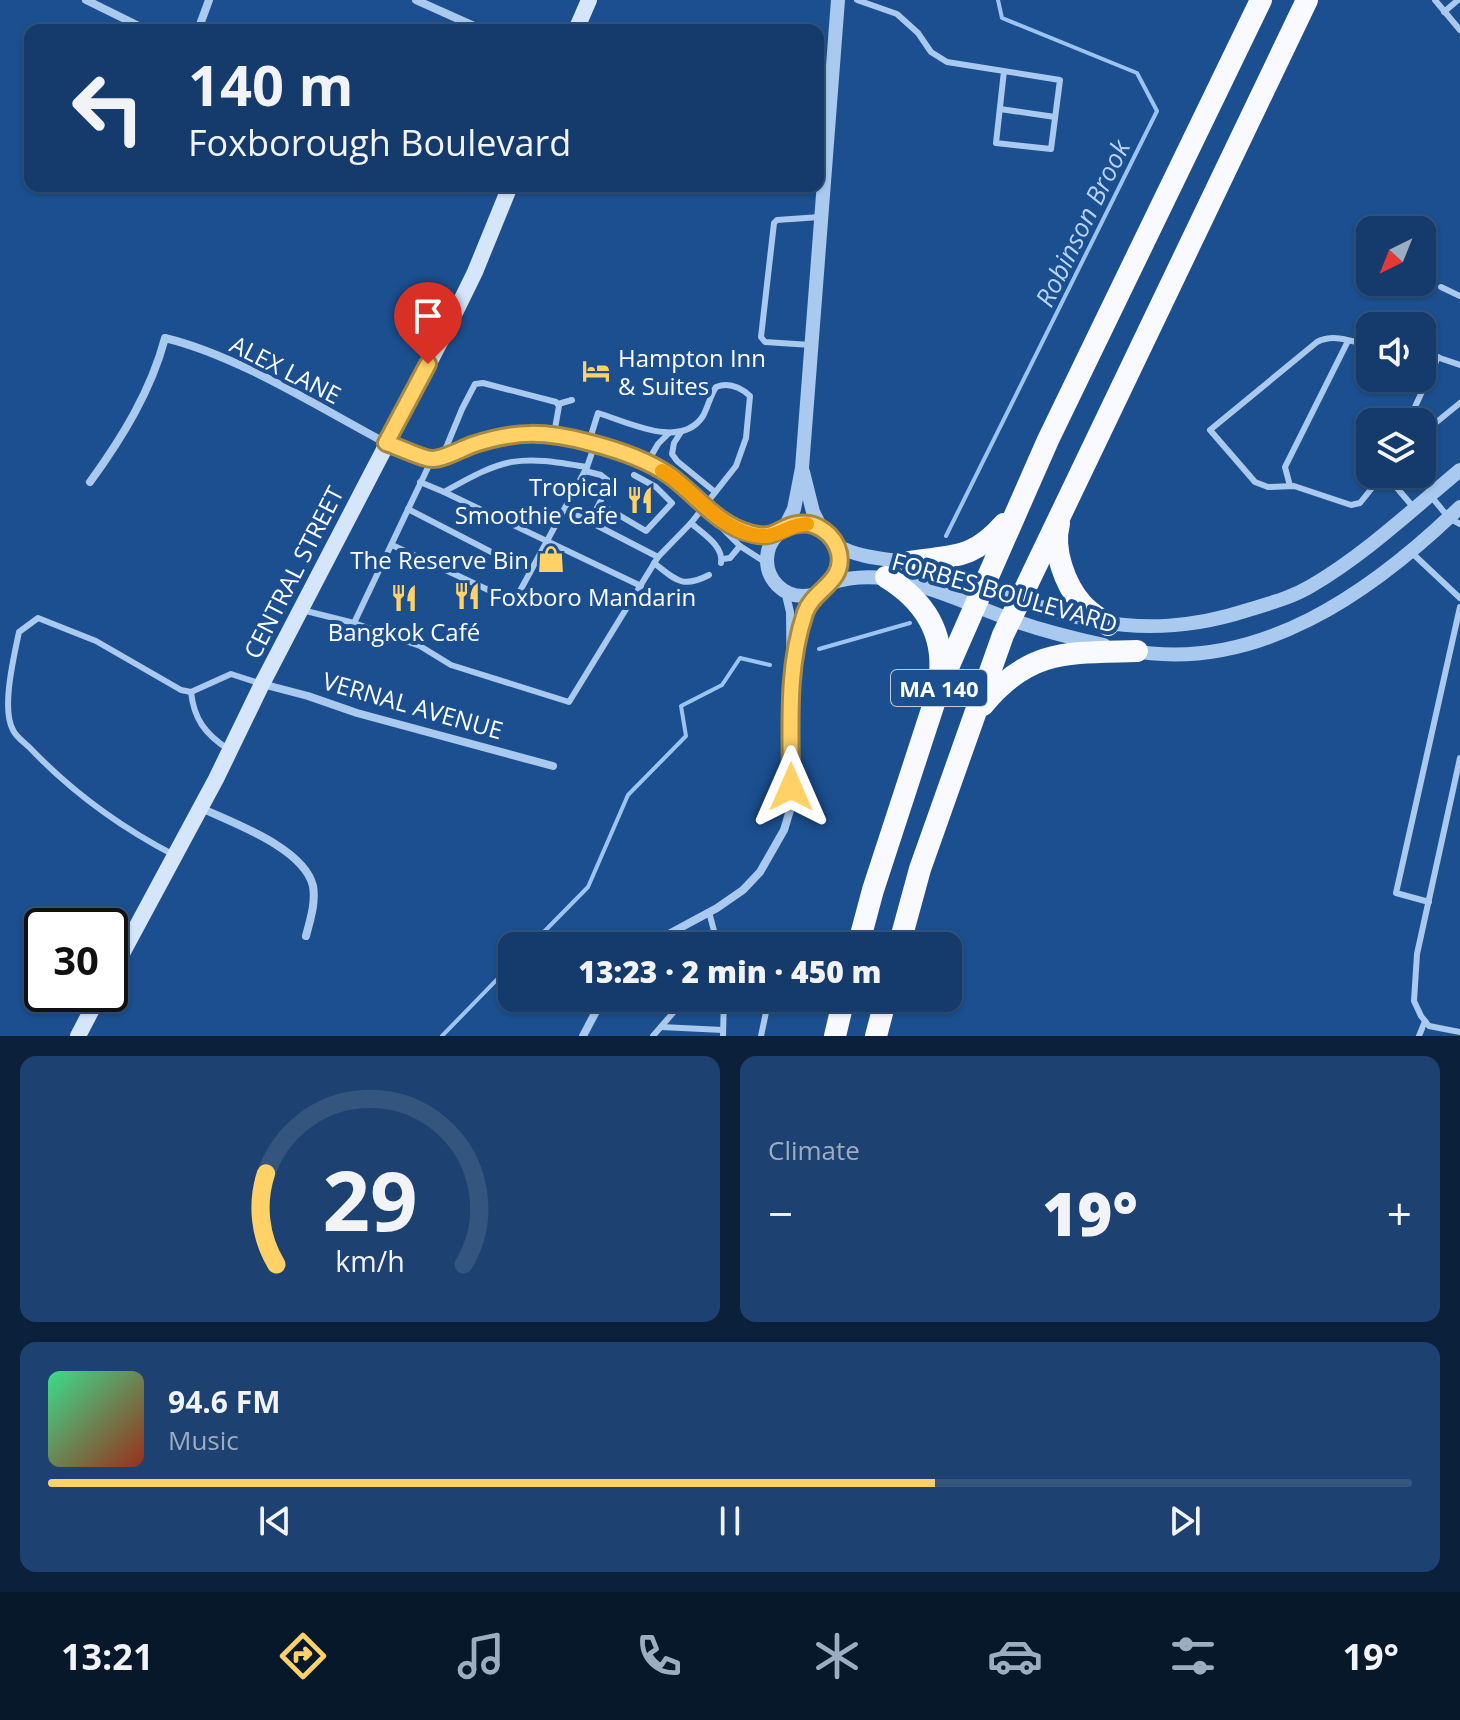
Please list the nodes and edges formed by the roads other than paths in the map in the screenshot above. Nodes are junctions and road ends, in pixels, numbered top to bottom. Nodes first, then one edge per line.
1 (86, 0) edge
2 (209, 0) edge
3 (416, 0) edge
4 (589, 0) edge
5 (838, 0) edge
6 (857, 0) edge
7 (1261, 0) edge
8 (1307, 0) edge
9 (1435, 0) edge
10 (1458, 0) edge
11 (1444, 12) junction
12 (135, 24) edge
13 (200, 24) edge
14 (470, 24) edge
15 (579, 24) edge
16 (1460, 30) edge
17 (1004, 71) junction
18 (1000, 109) junction
19 (1055, 117) junction
20 (824, 169) edge
21 (508, 192) edge
22 (822, 192) edge
23 (820, 217) junction
24 (1441, 287) dead end
25 (1460, 296) edge
26 (1348, 341) junction
27 (1356, 342) edge
28 (811, 345) junction
29 (1438, 357) joint
30 (1460, 365) edge
31 (572, 400) dead end
32 (1460, 403) edge
33 (558, 404) junction
34 (592, 405) dead end
35 (1414, 408) edge
36 (598, 413) junction
37 (1436, 423) edge
38 (681, 432) junction
39 (669, 433) junction
40 (554, 434) junction
41 (386, 443) junction
42 (592, 443) junction
43 (443, 455) junction
44 (432, 459) junction
45 (647, 463) junction
46 (802, 468) junction
47 (586, 469) junction
48 (1460, 470) edge
49 (634, 475) dead end
50 (90, 482) dead end
51 (420, 482) junction
52 (1290, 486) junction
53 (1373, 488) edge
54 (1397, 488) edge
55 (444, 492) junction
56 (715, 492) junction
57 (1430, 495) junction
58 (1065, 503) junction
59 (600, 504) junction
60 (703, 507) junction
61 (1414, 508) junction
62 (408, 509) junction
63 (565, 509) junction
64 (1016, 511) junction
65 (1456, 516) edge
66 (590, 522) junction
67 (691, 523) junction
68 (821, 528) junction
69 (781, 531) junction
70 (548, 541) junction
71 (392, 545) junction
72 (836, 545) junction
73 (740, 546) junction
74 (1410, 550) junction
75 (656, 560) junction
76 (909, 562) junction
77 (768, 564) junction
78 (530, 572) junction
79 (709, 575) dead end
80 (886, 577) junction
81 (831, 583) junction
82 (641, 586) junction
83 (785, 591) junction
84 (817, 593) junction
85 (1459, 594) edge
86 (978, 596) junction
87 (1460, 607) edge
88 (1015, 609) junction
89 (302, 610) junction
90 (354, 623) junction
91 (1108, 625) junction
92 (1137, 651) junction
93 (791, 670) junction
94 (262, 684) junction
95 (939, 688) junction
96 (191, 692) junction
97 (975, 716) junction
98 (230, 751) junction
99 (1460, 758) edge
100 (553, 766) dead end
101 (201, 808) junction
102 (175, 855) junction
103 (1429, 902) junction
104 (709, 912) junction
105 (675, 932) edge
106 (714, 932) edge
107 (862, 932) edge
108 (903, 932) edge
109 (306, 936) dead end
110 (128, 942) edge
111 (91, 1012) edge
112 (594, 1012) edge
113 (674, 1012) edge
114 (724, 1012) edge
115 (766, 1012) edge
116 (841, 1012) edge
117 (882, 1012) edge
118 (1425, 1021) junction
119 (661, 1027) junction
120 (1460, 1032) edge
121 (723, 1033) edge
122 (78, 1036) edge
123 (583, 1036) edge
124 (653, 1036) edge
125 (761, 1036) edge
126 (835, 1036) edge
127 (876, 1036) edge
128 (1419, 1036) edge

1 - 12 street
2 - 13 street
3 - 14 street
4 - 15 main road
5 - 20 street
6 - 17 lane
7 - 64 highway, MA 140
8 - 58 highway, MA 140
9 - 11 lane
10 - 11 lane
11 - 16 lane
17 - 18 lane
17 - 19 lane
18 - 19 lane
18 - 19 lane
21 - 41 main road, CENTRAL STREET
22 - 23 street
23 - 28 street
23 - 28 lane
24 - 25 lane
26 - 27 lane
26 - 52 lane
26 - 52 lane
28 - 46 street
29 - 30 lane
29 - 35 lane
31 - 33 lane
32 - 37 lane
33 - 40 lane
33 - 43 lane
34 - 36 lane
36 - 39 lane
36 - 42 lane
38 - 39 lane
38 - 56 lane
38 - 56 lane
39 - 45 lane
40 - 42 lane
40 - 43 lane
41 - 44 lane
41 - 50 street, ALEX LANE
41 - 89 main road, CENTRAL STREET
42 - 45 lane
42 - 47 lane
43 - 44 lane
44 - 51 lane
45 - 60 lane
46 - 68 street
46 - 69 street
47 - 55 lane
47 - 59 lane
47 - 63 lane
48 - 57 street, FORBES BOULEVARD
49 - 59 lane
51 - 55 lane
51 - 62 lane
52 - 53 lane
54 - 61 lane
55 - 70 lane
56 - 60 lane
57 - 61 street, FORBES BOULEVARD
57 - 65 lane
58 - 88 highway, MA 140
58 - 91 highway
59 - 66 lane
60 - 67 lane
60 - 69 lane
60 - 73 lane
61 - 91 street, FORBES BOULEVARD
62 - 71 lane
62 - 78 lane
63 - 66 lane
63 - 70 lane
64 - 76 highway
64 - 86 highway, MA 140
65 - 74 street, FORBES BOULEVARD
66 - 75 lane
67 - 73 lane
67 - 75 lane
68 - 69 street
68 - 72 street
69 - 77 street
70 - 78 lane
70 - 82 lane
71 - 78 lane
71 - 90 lane
72 - 76 street, FORBES BOULEVARD
72 - 81 street
73 - 77 lane
74 - 85 lane
74 - 92 street, FORBES BOULEVARD
75 - 79 lane
75 - 82 lane
76 - 86 street, FORBES BOULEVARD
77 - 83 street
80 - 81 street, FORBES BOULEVARD
80 - 86 street, FORBES BOULEVARD
80 - 95 highway
81 - 84 street
82 - 90 lane
83 - 84 street
83 - 93 street
84 - 93 street
86 - 88 street, FORBES BOULEVARD
86 - 88 street, FORBES BOULEVARD
86 - 95 highway, MA 140
87 - 103 lane
88 - 91 street, FORBES BOULEVARD
88 - 92 street, FORBES BOULEVARD
88 - 97 highway, MA 140
89 - 90 lane
89 - 94 main road, CENTRAL STREET
92 - 97 highway
93 - 104 street
94 - 96 lane
94 - 98 main road, CENTRAL STREET
94 - 100 street, VERNAL AVENUE
95 - 107 highway, MA 140
96 - 98 lane
96 - 102 lane
97 - 108 highway, MA 140
98 - 101 main road, CENTRAL STREET
99 - 103 lane
101 - 102 main road, CENTRAL STREET
101 - 109 street
102 - 110 main road, CENTRAL STREET
103 - 118 lane
104 - 105 street
104 - 106 lane
111 - 122 main road
112 - 123 street
113 - 119 lane
114 - 121 lane
115 - 125 lane
116 - 126 highway
117 - 127 highway
118 - 120 lane
118 - 128 lane
119 - 121 lane
119 - 124 lane

